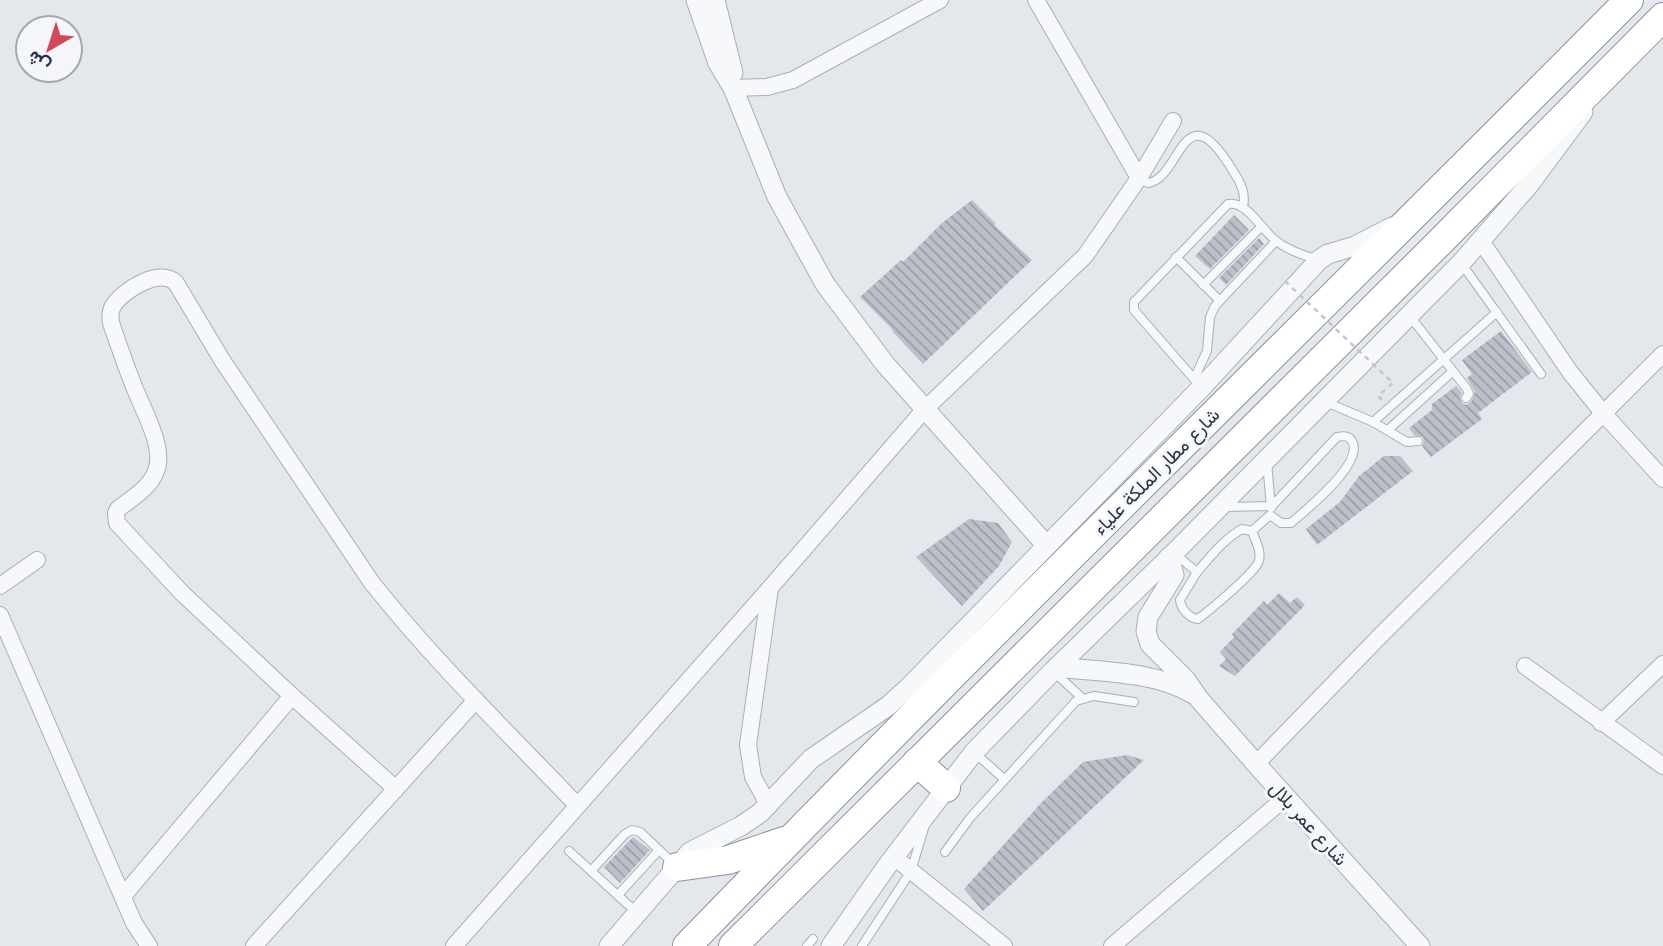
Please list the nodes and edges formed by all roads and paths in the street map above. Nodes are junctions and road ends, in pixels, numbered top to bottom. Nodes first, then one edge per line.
1 (696, 0) edge
2 (715, 0) edge
3 (940, 0) edge
4 (1036, 0) edge
5 (1629, 0) edge
6 (1663, 17) edge
7 (1608, 73) junction
8 (733, 88) junction
9 (1173, 121) dead end
10 (1139, 178) junction
11 (1243, 207) junction
12 (1415, 216) junction
13 (1261, 227) junction
14 (1276, 241) junction
15 (1481, 241) junction
16 (1176, 257) junction
17 (1319, 260) junction
18 (1461, 262) junction
19 (1285, 281) dead end
20 (1203, 285) junction
21 (1219, 300) junction
22 (1497, 313) junction
23 (1409, 315) junction
24 (1663, 354) edge
25 (1442, 359) junction
26 (1452, 372) junction
27 (1541, 374) dead end
28 (1198, 383) junction
29 (1466, 398) dead end
30 (1323, 401) junction
31 (1388, 407) junction
32 (925, 409) junction
33 (1603, 413) junction
34 (1373, 422) junction
35 (1388, 430) junction
36 (1418, 441) dead end
37 (1267, 458) junction
38 (1663, 479) edge
39 (1122, 487) junction
40 (1218, 509) junction
41 (1271, 510) junction
42 (1252, 531) junction
43 (1046, 545) junction
44 (1172, 555) junction
45 (37, 560) dead end
46 (1197, 572) junction
47 (0, 586) edge
48 (770, 588) junction
49 (0, 615) edge
50 (1663, 664) edge
51 (1525, 666) dead end
52 (1055, 669) junction
53 (292, 696) junction
54 (916, 697) junction
55 (1082, 698) junction
56 (1199, 699) junction
57 (476, 700) junction
58 (1134, 702) dead end
59 (1601, 723) junction
60 (974, 752) junction
61 (917, 762) junction
62 (1256, 764) junction
63 (1663, 766) edge
64 (1004, 779) junction
65 (396, 789) junction
66 (1286, 797) junction
67 (938, 798) junction
68 (577, 805) junction
69 (769, 806) junction
70 (790, 839) junction
71 (569, 851) dead end
72 (945, 852) dead end
73 (668, 858) junction
74 (890, 862) junction
75 (591, 871) junction
76 (909, 876) junction
77 (123, 895) junction
78 (618, 895) junction
79 (638, 913) junction
80 (817, 944) edge
81 (149, 946) edge
82 (254, 946) edge
83 (454, 946) edge
84 (609, 946) edge
85 (687, 946) edge
86 (733, 946) edge
87 (862, 946) edge
88 (995, 946) edge
89 (1004, 946) edge
90 (1112, 946) edge
91 (1420, 946) edge

1 - 8 street
2 - 8 street
3 - 8 street
4 - 10 street
5 - 12 highway, شارع مطار الملكة علياء
6 - 7 highway, شارع مطار الملكة علياء
7 - 15 street
7 - 61 highway, شارع مطار الملكة علياء
8 - 32 street
9 - 10 street
10 - 11 lane
10 - 32 street
11 - 13 lane
11 - 16 lane
12 - 17 street
12 - 39 highway, شارع مطار الملكة علياء
13 - 14 lane
13 - 20 lane
14 - 17 lane
14 - 21 lane
15 - 18 street
15 - 33 street
16 - 20 lane
16 - 28 lane
17 - 28 street
18 - 22 lane
18 - 23 street
19 - 31 path, bridge
20 - 21 lane
21 - 28 lane
22 - 25 lane
22 - 27 lane
23 - 25 lane
23 - 30 street
24 - 33 street
25 - 26 lane
25 - 31 lane
26 - 29 lane
26 - 35 lane
28 - 39 street
30 - 34 lane
30 - 37 street
31 - 34 lane
32 - 43 street
32 - 48 street
33 - 38 street
33 - 62 street
34 - 35 lane
35 - 36 lane
37 - 40 street
37 - 41 lane
39 - 43 street
39 - 54 highway, شارع مطار الملكة علياء
40 - 41 lane
40 - 44 street
41 - 41 lane
41 - 42 lane
42 - 46 lane
42 - 46 lane
43 - 54 street
44 - 46 lane
44 - 52 street
44 - 56 street, شارع عمر بلال
45 - 47 street
48 - 68 street
48 - 69 street
49 - 77 street
50 - 59 street
51 - 59 street
52 - 55 lane
52 - 56 street, شارع عمر بلال
52 - 60 street
53 - 57 street
53 - 65 street
53 - 77 street
54 - 69 street
54 - 70 highway, شارع مطار الملكة علياء
55 - 58 lane
55 - 64 lane
56 - 62 street, شارع عمر بلال
57 - 65 street
57 - 68 street
59 - 63 street
60 - 64 lane
60 - 67 street
61 - 67 highway
61 - 86 highway, شارع مطار الملكة علياء
62 - 66 street, شارع عمر بلال
64 - 72 lane
65 - 82 street
66 - 90 street
66 - 91 street, شارع عمر بلال
67 - 74 street
67 - 76 lane
68 - 83 street
69 - 73 street
70 - 73 highway
70 - 85 highway, شارع مطار الملكة علياء
71 - 75 lane
73 - 75 lane
73 - 78 lane
73 - 79 street
74 - 76 street
74 - 80 street
75 - 78 lane
76 - 87 lane
76 - 88 street
76 - 89 street
77 - 81 street
78 - 79 lane
79 - 84 street

